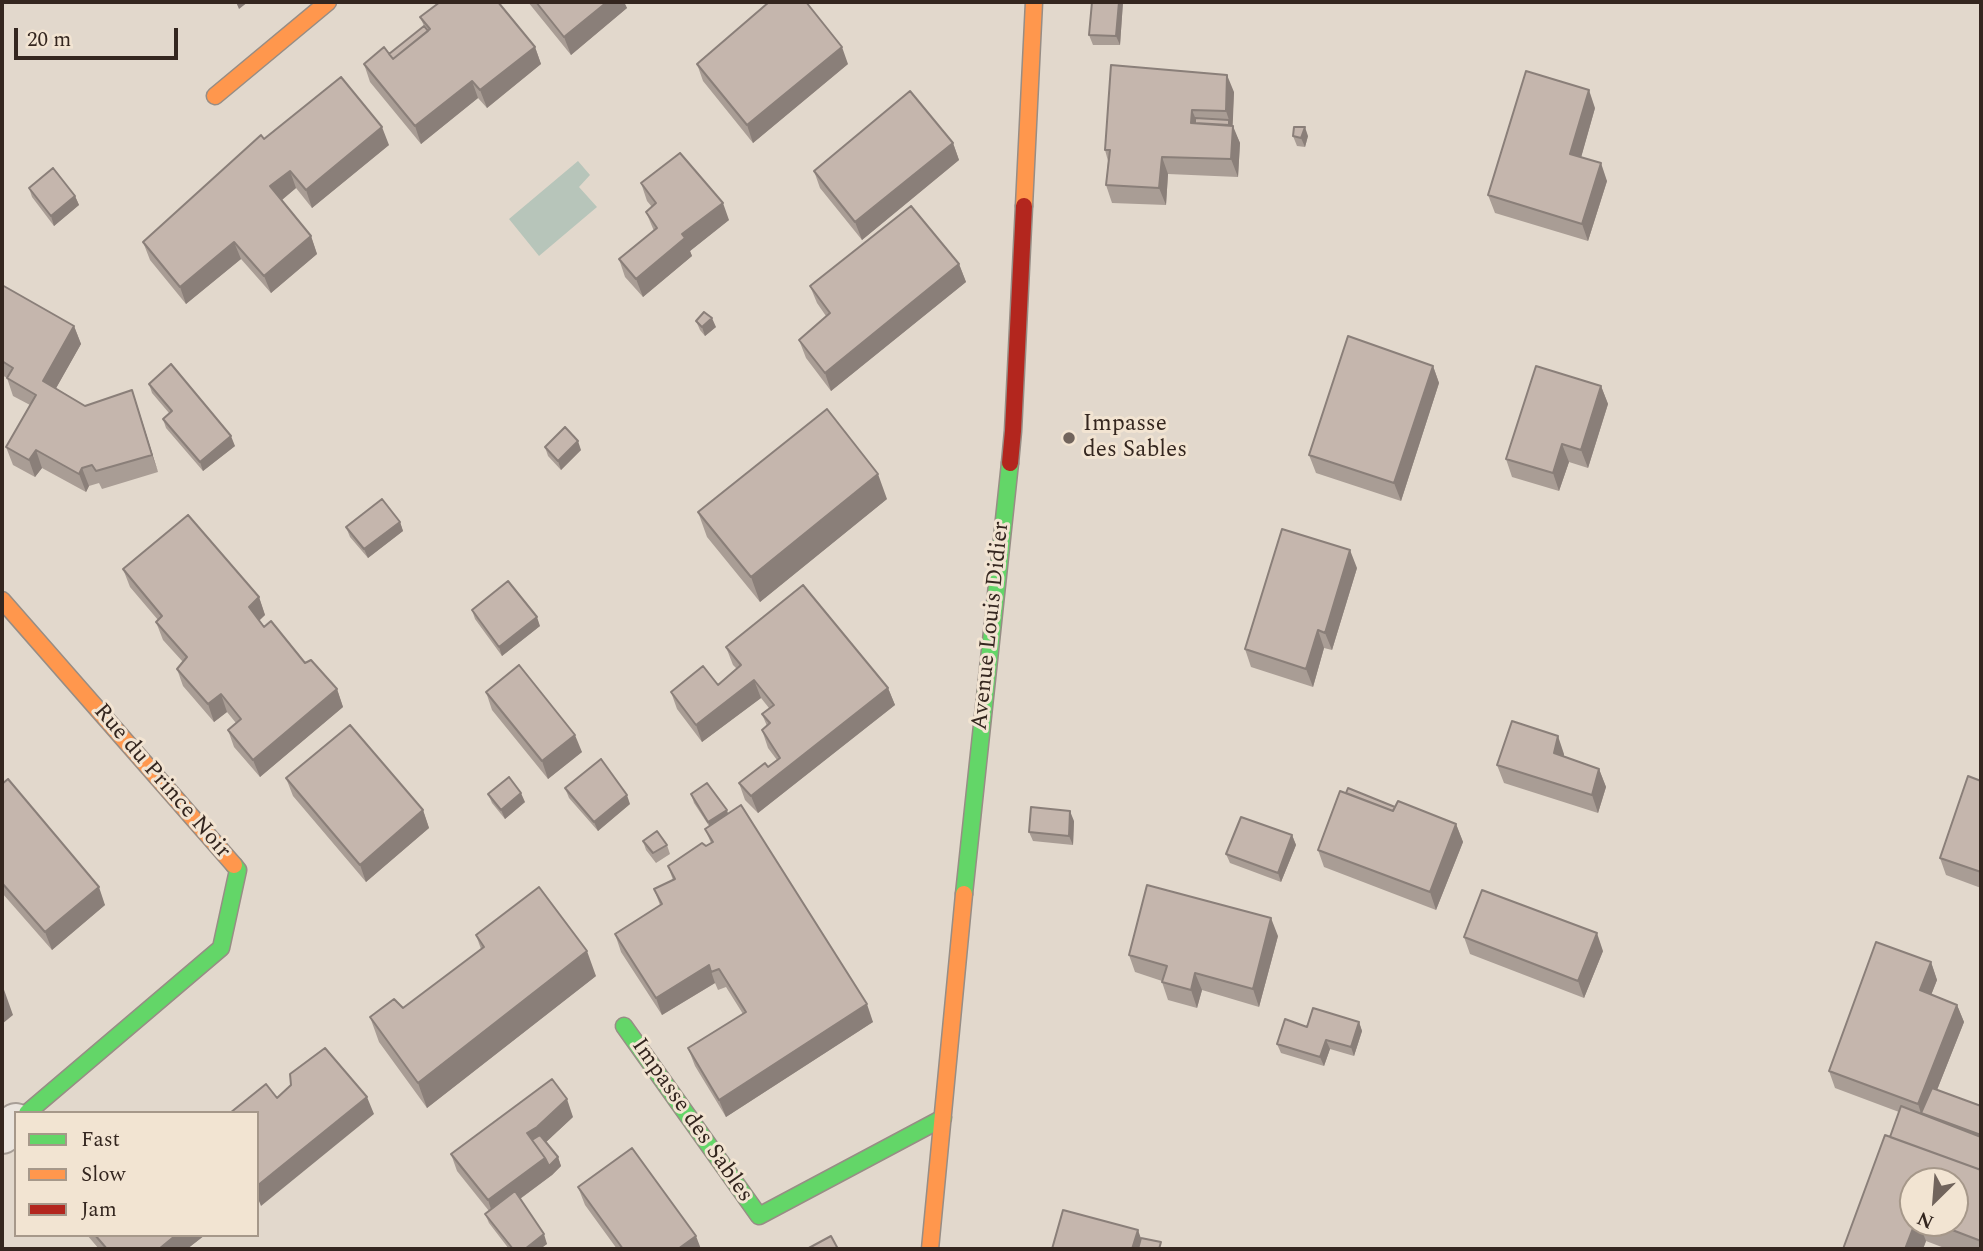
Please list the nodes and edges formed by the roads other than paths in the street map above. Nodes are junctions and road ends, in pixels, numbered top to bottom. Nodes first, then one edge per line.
1 (328, 2) edge
2 (1034, 2) edge
3 (215, 96) dead end
4 (2, 600) edge
5 (624, 1026) dead end
6 (29, 1111) edge
7 (943, 1118) junction
8 (930, 1249) edge

1 - 3 street
2 - 7 street, Avenue Louis Didier
4 - 6 street, Rue du Prince Noir
5 - 7 street, Impasse des Sables
7 - 8 street, Avenue Louis Didier

